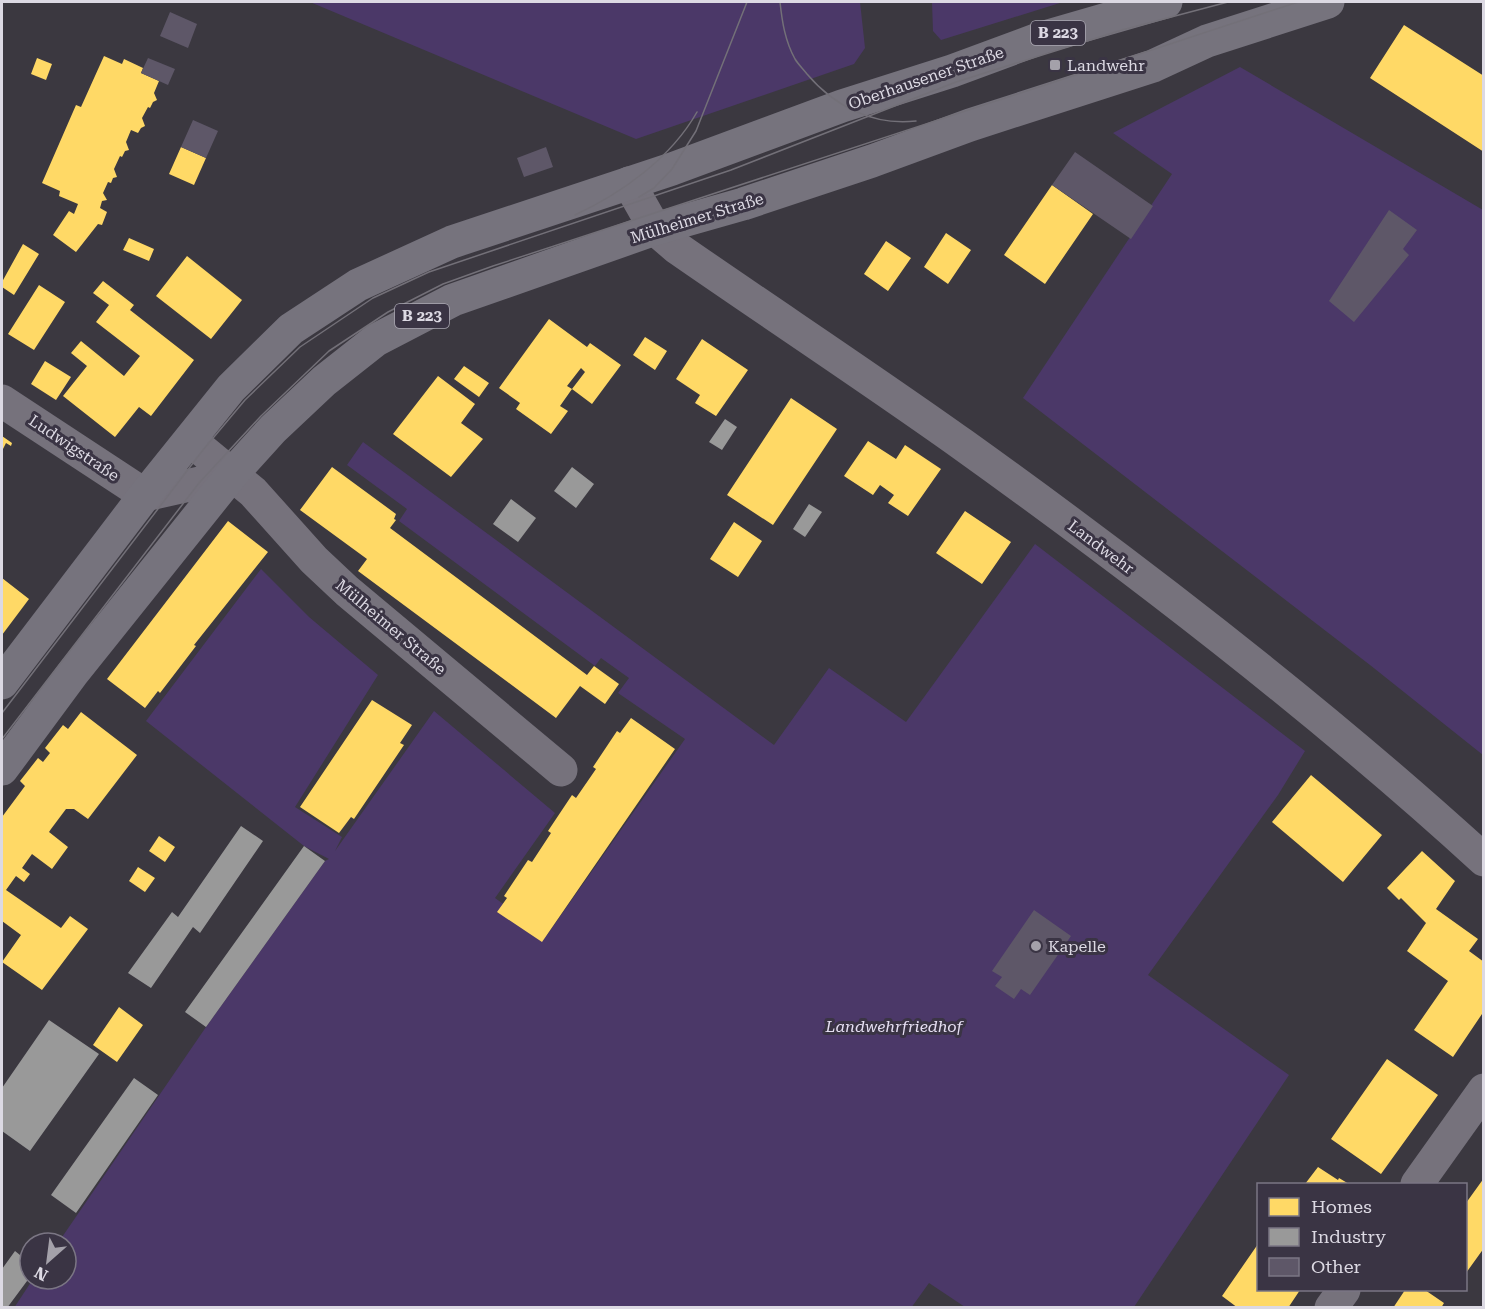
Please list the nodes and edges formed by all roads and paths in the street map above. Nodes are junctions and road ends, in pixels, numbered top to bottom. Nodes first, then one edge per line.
1 (1166, 2) edge
2 (1328, 2) edge
3 (629, 183) junction
4 (655, 229) junction
5 (2, 401) edge
6 (190, 440) junction
7 (233, 473) junction
8 (145, 495) junction
9 (2, 683) edge
10 (2, 769) edge
11 (561, 770) dead end
12 (1484, 860) edge
13 (1484, 1090) edge
14 (1418, 1183) edge
15 (1343, 1291) edge
16 (1331, 1308) edge

1 - 3 main road, Oberhausener Straße / B 223
2 - 4 main road, Mülheimer Straße / B 223
3 - 4 street, Landwehr
3 - 6 main road, B 223
4 - 7 main road, Mülheimer Straße / B 223
4 - 12 street, Landwehr
5 - 8 street, Ludwigstraße
6 - 7 street, Mülheimer Straße
6 - 8 main road, B 223
7 - 8 street
7 - 10 main road, Mülheimer Straße / B 223
7 - 11 street, Mülheimer Straße
8 - 9 main road, B 223
13 - 14 street
15 - 16 street

